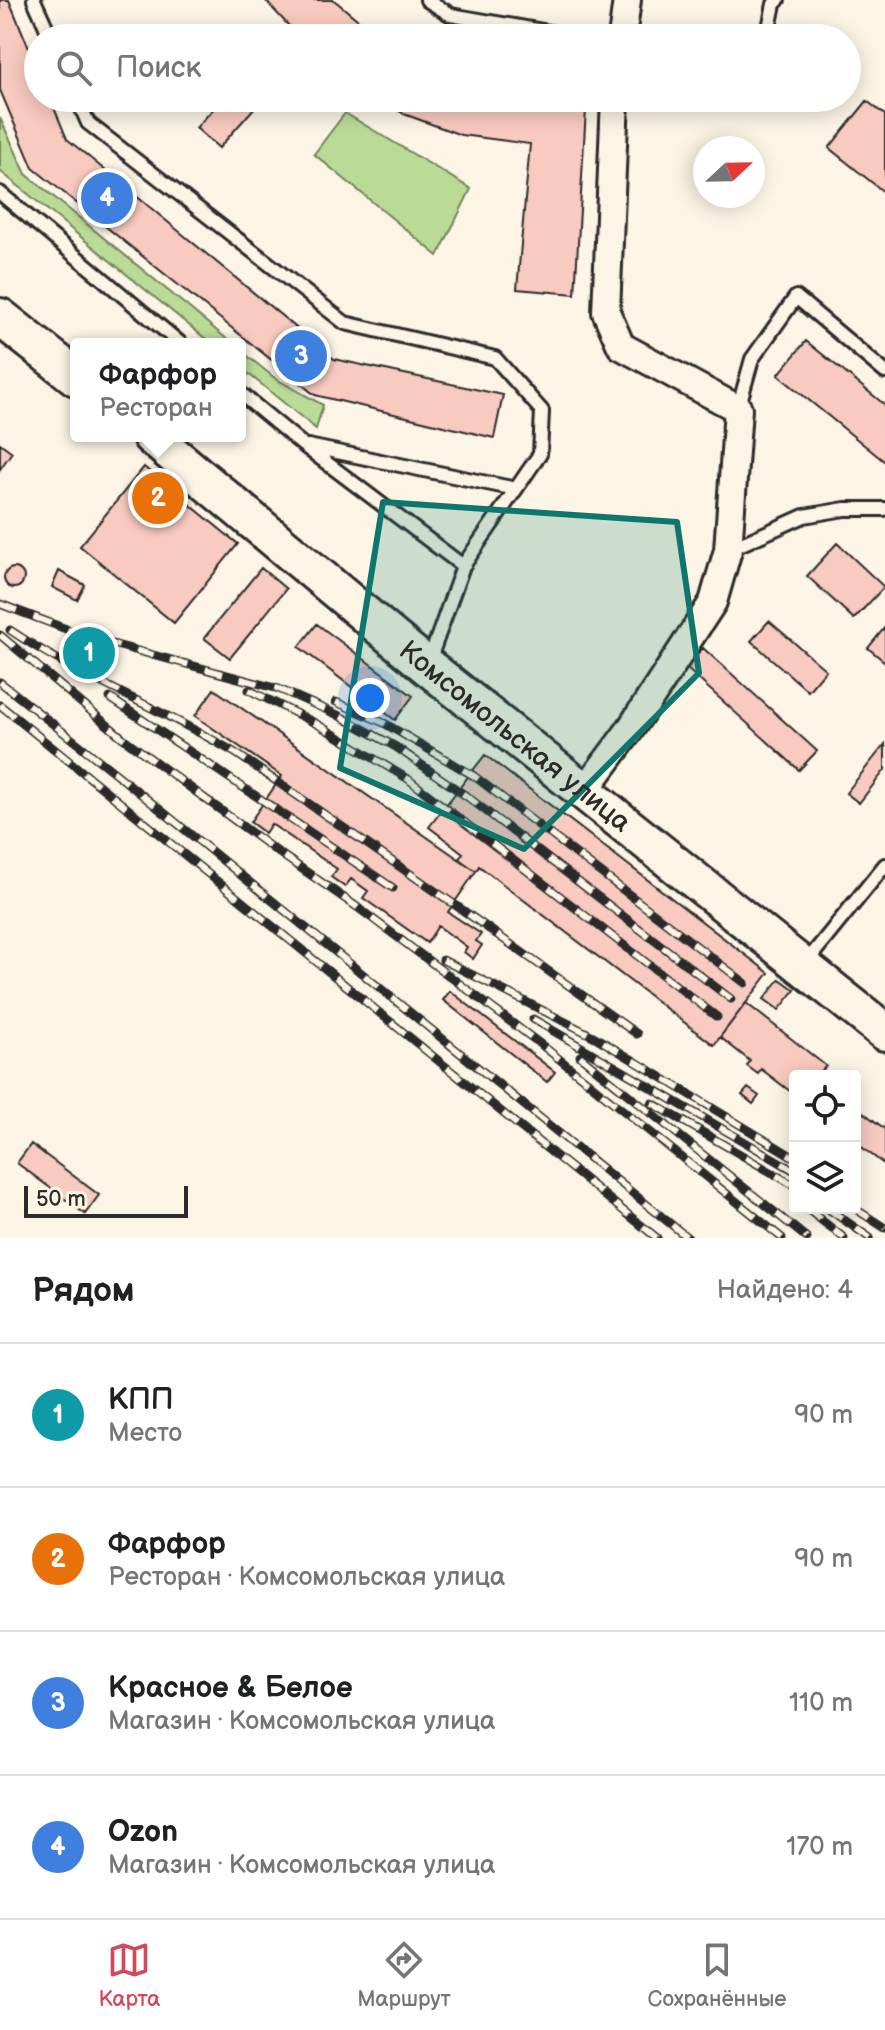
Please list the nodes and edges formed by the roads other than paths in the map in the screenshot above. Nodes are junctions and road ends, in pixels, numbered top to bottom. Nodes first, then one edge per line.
1 (34, 0) edge
2 (427, 0) edge
3 (627, 0) edge
4 (778, 0) edge
5 (45, 24) edge
6 (503, 24) edge
7 (624, 24) edge
8 (770, 24) edge
9 (83, 112) edge
10 (614, 112) edge
11 (0, 193) edge
12 (0, 317) edge
13 (174, 338) edge
14 (70, 372) edge
15 (885, 372) edge
16 (246, 398) edge
17 (738, 409) junction
18 (158, 442) edge
19 (303, 445) junction
20 (516, 489) junction
21 (885, 509) edge
22 (728, 550) junction
23 (463, 566) junction
24 (428, 667) junction
25 (583, 793) junction
26 (885, 865) edge
27 (801, 968) junction
28 (885, 1032) edge

1 - 5 lane
2 - 6 lane
3 - 7 street
4 - 8 lane
9 - 20 lane
10 - 17 street
11 - 13 lane
12 - 14 main road
15 - 17 lane
16 - 19 lane
17 - 22 street
18 - 24 main road, Комсомольская улица
19 - 20 lane
19 - 23 lane
20 - 23 lane
21 - 22 lane
22 - 25 street
23 - 24 lane
24 - 25 main road, Комсомольская улица
25 - 27 main road, Комсомольская улица
26 - 27 lane
27 - 28 main road, Комсомольская улица

